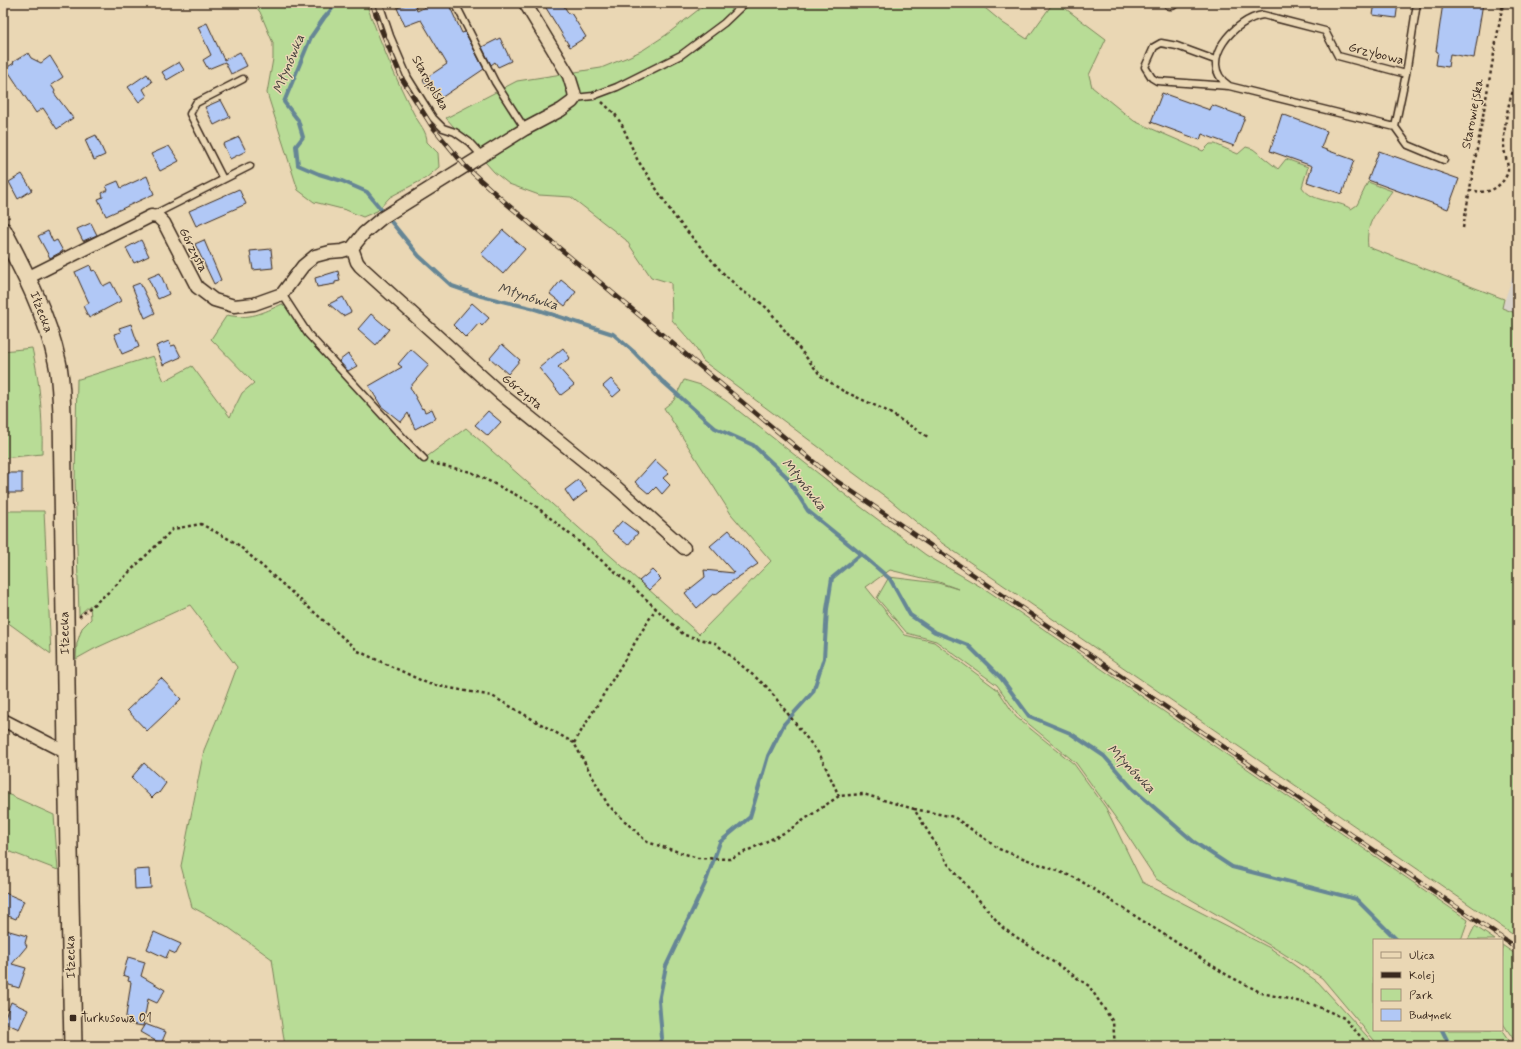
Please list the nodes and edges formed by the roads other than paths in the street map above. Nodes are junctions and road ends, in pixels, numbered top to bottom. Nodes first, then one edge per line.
1 (379, 3) edge
2 (455, 3) edge
3 (525, 3) edge
4 (746, 3) edge
5 (1417, 3) edge
6 (1216, 60) junction
7 (1406, 74) junction
8 (243, 79) dead end
9 (1229, 86) junction
10 (575, 98) junction
11 (1395, 127) junction
12 (525, 128) junction
13 (482, 156) junction
14 (1444, 160) dead end
15 (250, 166) dead end
16 (223, 179) junction
17 (151, 216) junction
18 (3, 231) edge
19 (352, 248) junction
20 (28, 278) junction
21 (282, 294) junction
22 (424, 459) road end
23 (684, 548) dead end
24 (3, 720) edge
25 (67, 753) junction
26 (73, 1046) edge

1 - 13 lane, Staropolska
2 - 12 lane
3 - 10 street
4 - 10 lane
5 - 7 lane, Grzybowa
6 - 7 lane, Grzybowa
6 - 9 lane
6 - 9 lane
7 - 11 lane
8 - 16 lane
9 - 11 lane
10 - 12 street
11 - 14 lane
12 - 13 street
13 - 19 street
15 - 16 lane
16 - 17 lane
17 - 20 street
17 - 21 street, Górzysta
18 - 20 main road, Iłżecka
19 - 21 street
19 - 23 street, Górzysta
20 - 25 main road, Iłżecka
21 - 22 lane
24 - 25 street
25 - 26 main road, Iłżecka

